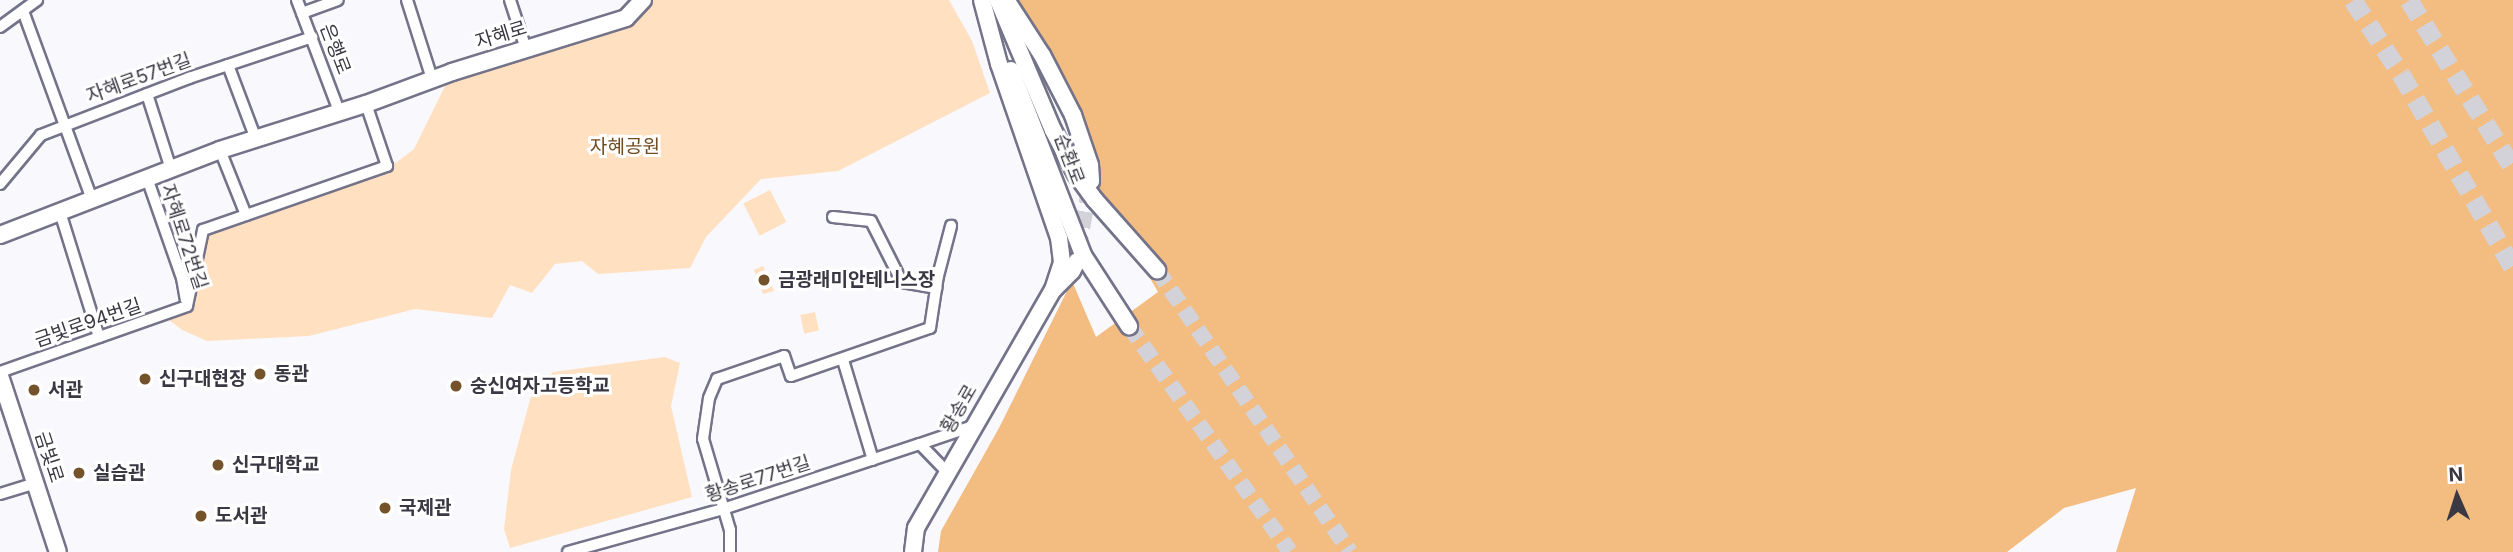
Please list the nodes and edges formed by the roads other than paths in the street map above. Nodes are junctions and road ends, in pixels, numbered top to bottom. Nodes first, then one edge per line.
1 (37, 0) edge
2 (297, 0) edge
3 (338, 0) edge
4 (407, 0) edge
5 (510, 0) edge
6 (643, 0) edge
7 (982, 0) edge
8 (998, 0) edge
9 (1006, 0) edge
10 (23, 11) junction
11 (302, 13) junction
12 (0, 27) edge
13 (312, 37) junction
14 (526, 49) junction
15 (228, 65) junction
16 (432, 79) junction
17 (148, 94) junction
18 (366, 104) junction
19 (338, 111) junction
20 (66, 124) junction
21 (256, 139) junction
22 (220, 150) junction
23 (171, 169) junction
24 (147, 178) junction
25 (1091, 181) tunnel mouth
26 (0, 184) edge
27 (92, 200) junction
28 (60, 212) junction
29 (246, 215) junction
30 (834, 217) dead end
31 (951, 226) dead end
32 (0, 235) edge
33 (1077, 261) tunnel mouth
34 (1157, 270) tunnel mouth
35 (936, 288) junction
36 (1053, 290) junction
37 (187, 306) junction
38 (1129, 326) tunnel mouth
39 (99, 337) junction
40 (843, 360) junction
41 (0, 374) edge
42 (974, 426) junction
43 (920, 444) junction
44 (873, 460) junction
45 (947, 472) junction
46 (36, 483) junction
47 (0, 494) edge
48 (723, 509) junction
49 (58, 552) edge
50 (568, 552) edge
51 (730, 552) edge
52 (913, 552) edge

1 - 10 street
2 - 11 street, 은행로
3 - 11 street
4 - 16 street
5 - 14 street
6 - 14 main road, 자혜로
7 - 36 main road
7 - 38 main road, 순환로
8 - 34 main road, 순환로
9 - 25 main road
10 - 12 street
10 - 20 street
11 - 13 street, 은행로
13 - 15 street, 자혜로57번길
13 - 19 street, 은행로
14 - 16 main road, 자혜로
15 - 17 street, 자혜로57번길
15 - 21 street
16 - 18 main road, 자혜로
17 - 20 street, 자혜로57번길
17 - 23 street
18 - 19 main road, 자혜로
18 - 29 street
19 - 21 main road, 자혜로
20 - 26 street, 자혜로57번길
20 - 27 street
21 - 22 main road, 자혜로
22 - 23 main road, 자혜로
22 - 29 street
23 - 24 main road, 자혜로
24 - 27 main road, 자혜로
24 - 37 street, 자혜로72번길
27 - 28 main road, 자혜로
28 - 32 main road, 자혜로
28 - 39 street
29 - 37 street
30 - 35 street
31 - 35 street
33 - 36 main road
35 - 40 street
36 - 42 main road, 황송로
37 - 39 street, 금빛로94번길
39 - 41 street, 금빛로94번길
40 - 44 street
40 - 48 street
41 - 46 main road, 금빛로
42 - 43 street, 황송로77번길
42 - 45 main road, 황송로
43 - 44 street, 황송로77번길
43 - 45 street
44 - 48 street, 황송로77번길
45 - 52 main road, 황송로
46 - 47 street
46 - 49 main road, 금빛로
48 - 50 street, 황송로77번길
48 - 51 street

